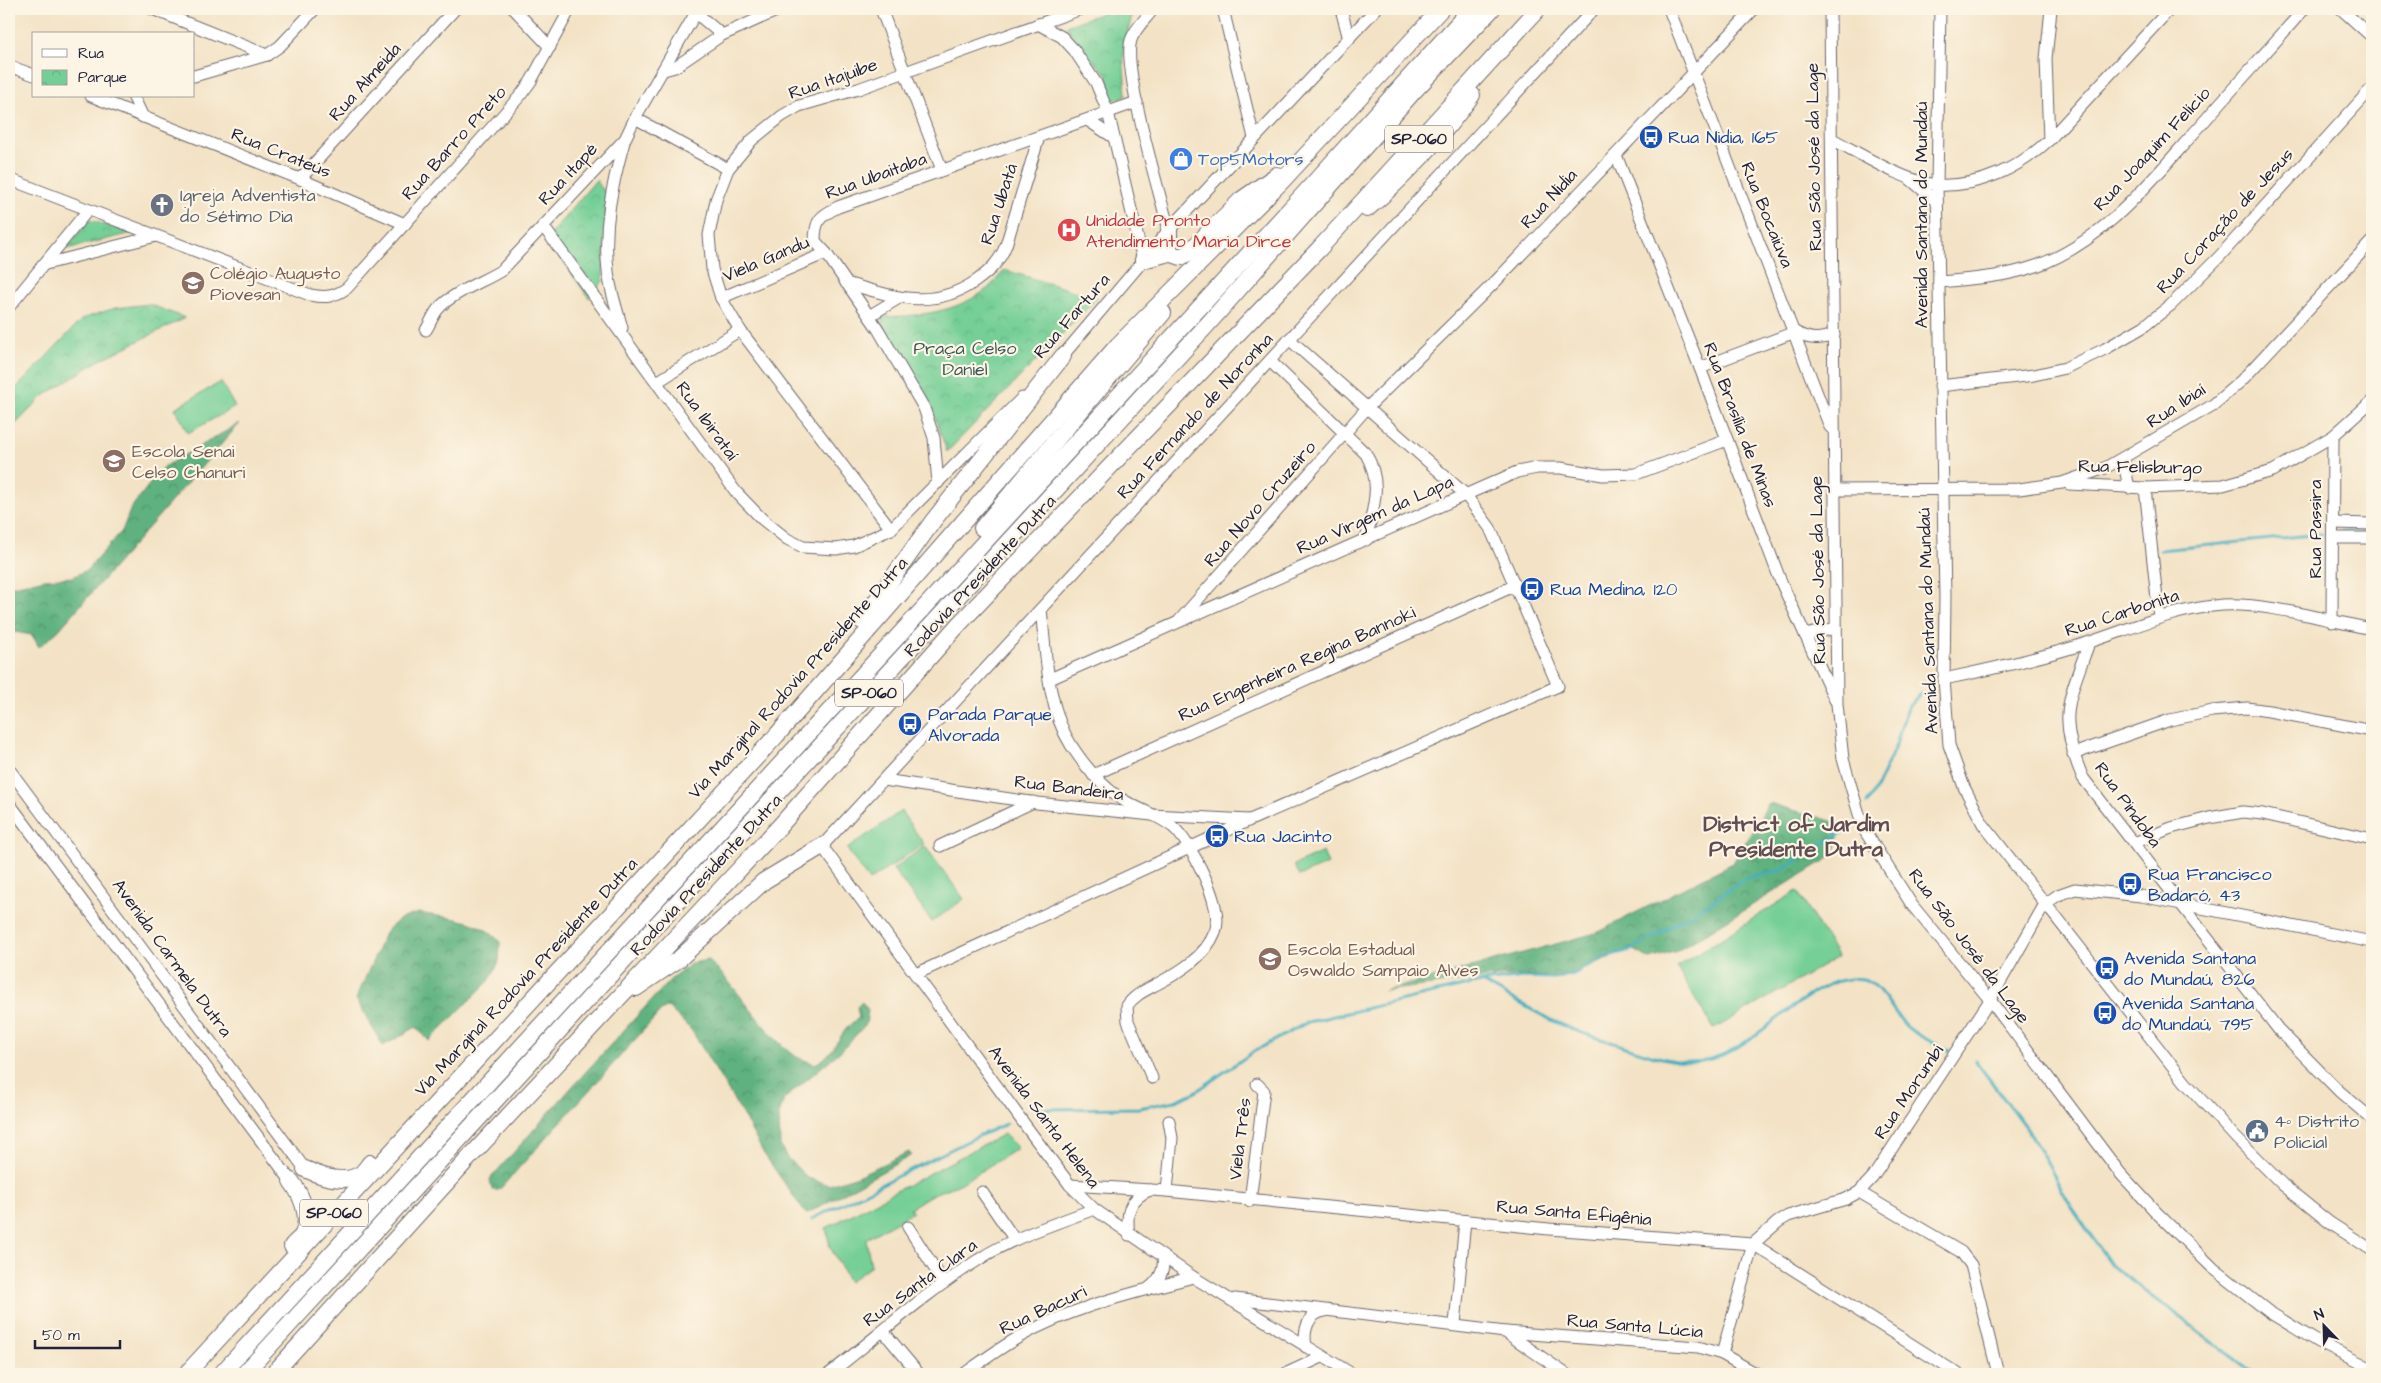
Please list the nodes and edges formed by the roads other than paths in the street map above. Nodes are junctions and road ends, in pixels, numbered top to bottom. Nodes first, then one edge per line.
1 (152, 9) edge
2 (315, 9) edge
3 (456, 9) edge
4 (514, 9) edge
5 (570, 9) edge
6 (781, 9) edge
7 (882, 9) edge
8 (1081, 9) edge
9 (1223, 9) edge
10 (1341, 9) edge
11 (1376, 9) edge
12 (1442, 9) edge
13 (1471, 9) edge
14 (1492, 9) edge
15 (1538, 9) edge
16 (1594, 9) edge
17 (1669, 9) edge
18 (1754, 9) edge
19 (1830, 9) edge
20 (1940, 9) edge
21 (2051, 9) edge
22 (2170, 9) edge
23 (2304, 9) edge
24 (2341, 9) edge
25 (697, 10) edge
26 (1149, 11) edge
27 (169, 12) edge
28 (1038, 24) junction
29 (722, 35) junction
30 (2372, 37) edge
31 (1349, 39) junction
32 (550, 47) junction
33 (267, 55) junction
34 (9, 66) edge
35 (664, 70) junction
36 (905, 72) junction
37 (32, 74) edge
38 (1693, 75) junction
39 (195, 76) edge
40 (2372, 88) edge
41 (96, 98) edge
42 (134, 98) edge
43 (1137, 102) junction
44 (1108, 112) junction
45 (143, 117) junction
46 (635, 118) junction
47 (1087, 120) junction
48 (1113, 136) junction
49 (1039, 137) junction
50 (1254, 138) junction
51 (626, 139) junction
52 (1832, 139) junction
53 (2049, 140) junction
54 (1306, 155) junction
55 (1616, 155) junction
56 (728, 169) junction
57 (942, 170) junction
58 (1906, 177) junction
59 (9, 179) edge
60 (300, 179) junction
61 (1937, 185) junction
62 (1937, 202) junction
63 (88, 210) junction
64 (405, 224) junction
65 (543, 226) junction
66 (1169, 230) junction
67 (156, 236) junction
68 (2372, 241) edge
69 (826, 253) junction
70 (1168, 253) junction
71 (1143, 260) junction
72 (42, 265) junction
73 (1183, 279) junction
74 (1939, 282) junction
75 (846, 283) junction
76 (721, 298) junction
77 (898, 298) junction
78 (9, 307) edge
79 (869, 316) junction
80 (426, 330) dead end
81 (740, 330) junction
82 (1795, 332) junction
83 (623, 334) junction
84 (1834, 335) junction
85 (1289, 340) junction
86 (1063, 356) junction
87 (1270, 361) junction
88 (1700, 368) junction
89 (657, 382) junction
90 (1940, 386) junction
91 (2372, 400) edge
92 (1366, 409) junction
93 (1345, 434) junction
94 (1833, 434) junction
95 (2333, 436) junction
96 (1727, 440) junction
97 (2123, 458) junction
98 (938, 483) junction
99 (2062, 483) junction
100 (1941, 488) junction
101 (2129, 488) junction
102 (2145, 488) junction
103 (1834, 490) junction
104 (1465, 494) junction
105 (2333, 522) junction
106 (2372, 524) edge
107 (891, 529) junction
108 (2333, 538) junction
109 (2372, 538) edge
110 (1366, 540) junction
111 (974, 553) junction
112 (1516, 585) junction
113 (1041, 609) junction
114 (2159, 617) junction
115 (1180, 621) junction
116 (2332, 622) junction
117 (1836, 628) junction
118 (2372, 629) edge
119 (1805, 635) junction
120 (2089, 643) junction
121 (1050, 679) junction
122 (1944, 679) junction
123 (1837, 704) junction
124 (2372, 731) edge
125 (776, 736) junction
126 (2073, 754) junction
127 (9, 769) edge
128 (1092, 775) junction
129 (884, 780) junction
130 (1033, 802) junction
131 (9, 804) edge
132 (1152, 815) junction
133 (1250, 820) junction
134 (2372, 839) edge
135 (2134, 843) junction
136 (822, 846) junction
137 (940, 846) dead end
138 (1191, 849) junction
139 (2179, 902) junction
140 (2045, 904) junction
141 (2372, 942) edge
142 (916, 974) junction
143 (1990, 1000) junction
144 (615, 1001) junction
145 (1152, 1078) dead end
146 (1257, 1084) dead end
147 (443, 1096) junction
148 (2372, 1119) edge
149 (1170, 1121) dead end
150 (305, 1169) joint
151 (291, 1181) joint
152 (1070, 1185) junction
153 (1150, 1190) junction
154 (982, 1192) dead end
155 (1167, 1192) junction
156 (1859, 1192) junction
157 (1250, 1201) junction
158 (1094, 1209) junction
159 (1465, 1221) junction
160 (908, 1227) dead end
161 (1130, 1235) junction
162 (1014, 1240) junction
163 (1753, 1244) junction
164 (2372, 1250) edge
165 (1163, 1257) junction
166 (1193, 1277) junction
167 (944, 1283) junction
168 (1144, 1290) junction
169 (1231, 1298) junction
170 (1329, 1311) junction
171 (1455, 1324) junction
172 (226, 1331) junction
173 (883, 1331) junction
174 (1505, 1332) junction
175 (1306, 1347) junction
176 (1722, 1354) junction
177 (1322, 1357) junction
178 (978, 1364) junction
179 (2372, 1369) edge
180 (186, 1374) edge
181 (222, 1374) edge
182 (244, 1374) edge
183 (273, 1374) edge
184 (829, 1374) edge
185 (919, 1374) edge
186 (964, 1374) edge
187 (984, 1374) edge
188 (1285, 1374) edge
189 (1352, 1374) edge
190 (1566, 1374) edge
191 (1757, 1374) edge
192 (1958, 1374) edge
193 (1998, 1374) edge

1 - 27 street
2 - 33 street
3 - 60 street, Rua Almeida
4 - 32 street
5 - 32 street, Rua Barro Preto
6 - 29 street
7 - 36 street
8 - 28 street, Rua Itajuibe
9 - 50 street
10 - 31 street
11 - 31 street, Rua Fartura
12 - 54 highway, Via Marginal Rodovia Presidente Dutra
13 - 111 highway, Rodovia Presidente Dutra / SP-060
14 - 182 highway, Rodovia Presidente Dutra / SP-060
15 - 144 highway, Rodovia Presidente Dutra / SP-060
16 - 85 street, Rua Fernando de Noronha
17 - 38 street, Rua Bocaiúva
18 - 38 street, Rua Nidia
19 - 52 street, Rua São José da Lage
20 - 61 street, Avenida Santana do Mundaú
21 - 53 street
22 - 53 street
23 - 74 street, Rua Joaquim Felício
24 - 30 street
25 - 29 street
25 - 35 street, Rua Itapé
26 - 43 street
27 - 33 street
28 - 36 street, Rua Itajuibe
28 - 44 street
29 - 35 street
31 - 50 street, Rua Fartura
32 - 64 street, Rua Barro Preto
33 - 39 street
34 - 37 street
35 - 46 street, Rua Itapé
36 - 56 street, Rua Itajuibe
36 - 57 street
38 - 55 street, Rua Nidia
38 - 82 street, Rua Bocaiúva
40 - 90 street, Rua Coração de Jesus
41 - 45 street, Rua Crateús
42 - 45 street
43 - 44 street, Rua Ubaitaba
43 - 66 street
44 - 47 street, Rua Ubaitaba
44 - 48 street
45 - 60 street, Rua Crateús
46 - 51 street, Rua Itapé
46 - 56 street
47 - 48 street
47 - 49 street, Rua Ubaitaba
48 - 71 street
49 - 57 street, Rua Ubaitaba
49 - 77 street, Rua Ubatá
50 - 66 street, Rua Fartura
51 - 65 street, Rua Itapé
51 - 83 street
52 - 58 street
52 - 84 street, Rua São José da Lage
53 - 61 street
54 - 70 highway
54 - 73 highway, Via Marginal Rodovia Presidente Dutra
55 - 88 street, Rua Brasília de Minas
55 - 92 street, Rua Nidia
56 - 76 street, Rua Itajuibe
57 - 69 street, Rua Ubaitaba
58 - 61 street
58 - 62 street
59 - 63 street
60 - 64 street, Rua Crateús
61 - 62 street, Avenida Santana do Mundaú
62 - 74 street, Avenida Santana do Mundaú
63 - 67 street
63 - 72 street
64 - 67 street, Rua Barro Preto
65 - 80 street, Rua Itapé
65 - 83 street, Rua Ibirataí
66 - 70 highway
66 - 71 street, Rua Fartura
67 - 72 street
68 - 97 street, Rua Ibiaí
69 - 75 street, Rua Ubaitaba
69 - 76 street, Viela Gandu
70 - 71 highway
71 - 86 street, Rua Fartura
72 - 78 street
73 - 111 highway
73 - 125 highway, Via Marginal Rodovia Presidente Dutra
74 - 90 street, Avenida Santana do Mundaú
75 - 77 street, Rua Ubatá
75 - 79 street, Rua Ubaitaba
76 - 81 street, Rua Itajuibe
77 - 79 street
79 - 98 street, Rua Ubaitaba
81 - 89 street
81 - 107 street, Rua Itajuibe
82 - 84 street
82 - 88 street
82 - 94 street, Rua Bocaiúva
83 - 89 street, Rua Ibirataí
84 - 94 street, Rua São José da Lage
85 - 87 street, Rua Fernando de Noronha
85 - 92 street
86 - 98 street, Rua Fartura
86 - 125 highway
87 - 93 street
87 - 113 street, Rua Fernando de Noronha
88 - 96 street, Rua Brasília de Minas
89 - 107 street, Rua Ibirataí
90 - 100 street, Avenida Santana do Mundaú
91 - 95 street, Rua Felisburgo
92 - 93 street, Rua Novo Cruzeiro
92 - 104 street
93 - 110 street
93 - 115 street, Rua Novo Cruzeiro
94 - 103 street, Rua São José da Lage
95 - 102 street, Rua Felisburgo
95 - 105 street, Rua Passira
96 - 104 street, Rua Virgem da Lapa
96 - 119 street, Rua Brasília de Minas
97 - 99 street, Rua Ibiaí
97 - 101 street
98 - 107 street, Rua Fartura
99 - 100 street, Rua Ibiaí
99 - 101 street, Rua Felisburgo
100 - 103 street, Rua Ibiaí
100 - 122 street, Avenida Santana do Mundaú
101 - 102 street, Rua Felisburgo
102 - 114 street
103 - 117 street, Rua São José da Lage
104 - 110 street, Rua Virgem da Lapa
104 - 112 street
105 - 106 street
105 - 108 street, Rua Passira
108 - 109 street
108 - 116 street, Rua Passira
110 - 115 street, Rua Virgem da Lapa
111 - 181 highway, Rodovia Presidente Dutra / SP-060
112 - 128 street, Rua Engenheira Regina Bannoki
112 - 133 street
113 - 121 street
113 - 129 street, Rua Fernando de Noronha
114 - 116 street, Rua Carbonita
114 - 120 street, Rua Carbonita
115 - 121 street, Rua Virgem da Lapa
116 - 118 street, Rua Carbonita
117 - 119 street
117 - 123 street, Rua São José da Lage
119 - 123 street, Rua Brasília de Minas
120 - 122 street, Rua Carbonita
120 - 126 street, Rua Pindoba
121 - 128 street
122 - 140 street, Avenida Santana do Mundaú
123 - 143 street, Rua São José da Lage
124 - 126 street
125 - 147 highway, Via Marginal Rodovia Presidente Dutra / SP-060
126 - 135 street, Rua Pindoba
127 - 150 street, Avenida Carmela Dutra
128 - 132 street
129 - 130 street, Rua Bandeira
129 - 136 street, Rua Fernando de Noronha
130 - 132 street, Rua Bandeira
130 - 137 street
131 - 151 street
132 - 133 street, Rua Bandeira
132 - 138 street
133 - 138 street
134 - 135 street
135 - 139 street, Rua Pindoba
136 - 142 street, Avenida Santa Helena
136 - 144 highway
138 - 142 street
138 - 145 street
139 - 140 street
139 - 141 street
139 - 148 street, Rua Pindoba
140 - 143 street, Rua Morumbi
140 - 164 street, Avenida Santana do Mundaú
142 - 152 street, Avenida Santa Helena
143 - 156 street, Rua Morumbi
143 - 179 street, Rua São José da Lage
144 - 183 highway, Rodovia Presidente Dutra / SP-060
146 - 157 street, Viela Três
147 - 150 highway
147 - 172 highway, Via Marginal Rodovia Presidente Dutra / SP-060
149 - 155 street
151 - 172 highway
152 - 153 street, Rua Santa Efigênia
152 - 158 street, Avenida Santa Helena
153 - 155 street, Rua Santa Efigênia
153 - 161 street
154 - 162 street
155 - 157 street, Rua Santa Efigênia
156 - 163 street, Rua Morumbi
156 - 193 street
157 - 159 street, Rua Santa Efigênia
158 - 161 street, Avenida Santa Helena
158 - 162 street, Rua Santa Clara
159 - 163 street, Rua Santa Efigênia
159 - 171 street
160 - 167 street
161 - 165 street, Avenida Santa Helena
162 - 167 street, Rua Santa Clara
163 - 176 street
163 - 192 street
165 - 166 street, Avenida Santa Helena
165 - 168 street, Rua Bacuri
166 - 168 street, Rua Bacuri
166 - 169 street, Avenida Santa Helena
167 - 173 street, Rua Santa Clara
168 - 178 street, Rua Bacuri
169 - 170 street, Rua Santa Lúcia
169 - 175 street, Avenida Santa Helena
170 - 171 street, Rua Santa Lúcia
170 - 175 street
171 - 174 street, Rua Santa Lúcia
172 - 180 highway, Via Marginal Rodovia Presidente Dutra / SP-060
173 - 184 street, Rua Santa Clara
173 - 185 street
174 - 176 street, Rua Santa Lúcia
174 - 190 street
175 - 177 street, Avenida Santa Helena
176 - 191 street, Rua Santa Lúcia
177 - 188 street
177 - 189 street, Avenida Santa Helena
178 - 186 street, Rua Bacuri
178 - 187 street

